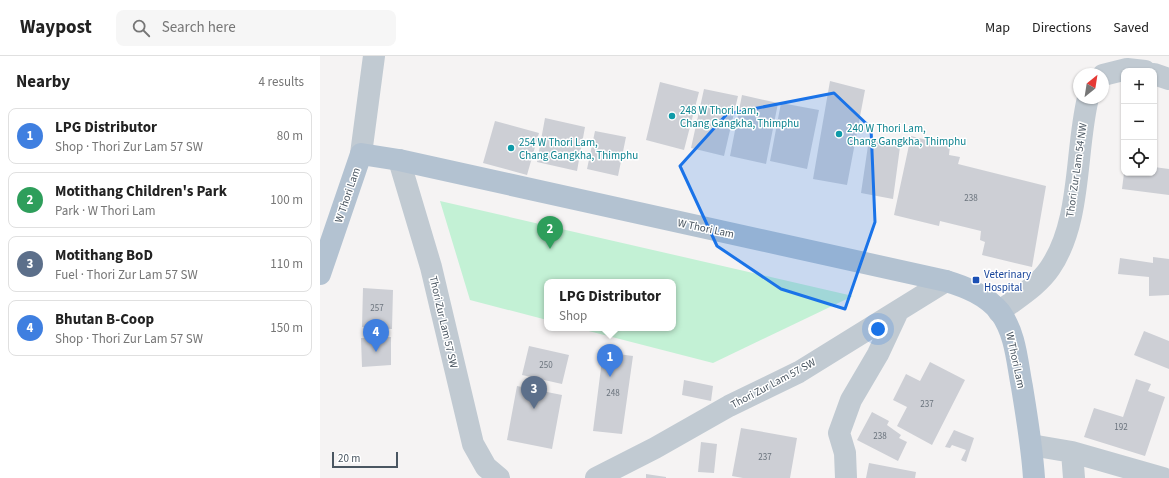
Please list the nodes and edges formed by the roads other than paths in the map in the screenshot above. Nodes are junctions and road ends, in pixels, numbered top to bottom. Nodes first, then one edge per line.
1 (374, 56) edge
2 (1121, 70) edge
3 (1109, 73) edge
4 (1157, 75) edge
5 (1169, 79) edge
6 (1086, 104) edge
7 (361, 154) junction
8 (399, 160) junction
9 (320, 274) edge
10 (946, 281) junction
11 (898, 311) junction
12 (999, 312) junction
13 (1031, 444) junction
14 (1072, 452) junction
15 (499, 478) edge
16 (596, 478) edge
17 (846, 478) edge
18 (1034, 478) edge
19 (1074, 478) edge
20 (1163, 478) edge

1 - 7 street
2 - 3 street
4 - 5 street
6 - 12 street, Thori Zur Lam 54 NW
7 - 8 main road, W Thori Lam
7 - 9 main road, W Thori Lam
8 - 10 main road, W Thori Lam
8 - 15 street, Thori Zur Lam 57 SW
10 - 11 street, Thori Zur Lam 57 SW
10 - 12 main road, W Thori Lam
11 - 16 street, Thori Zur Lam 57 SW
11 - 17 street
12 - 13 main road, W Thori Lam
13 - 14 street
13 - 18 main road, W Thori Lam
14 - 19 street
14 - 20 street

